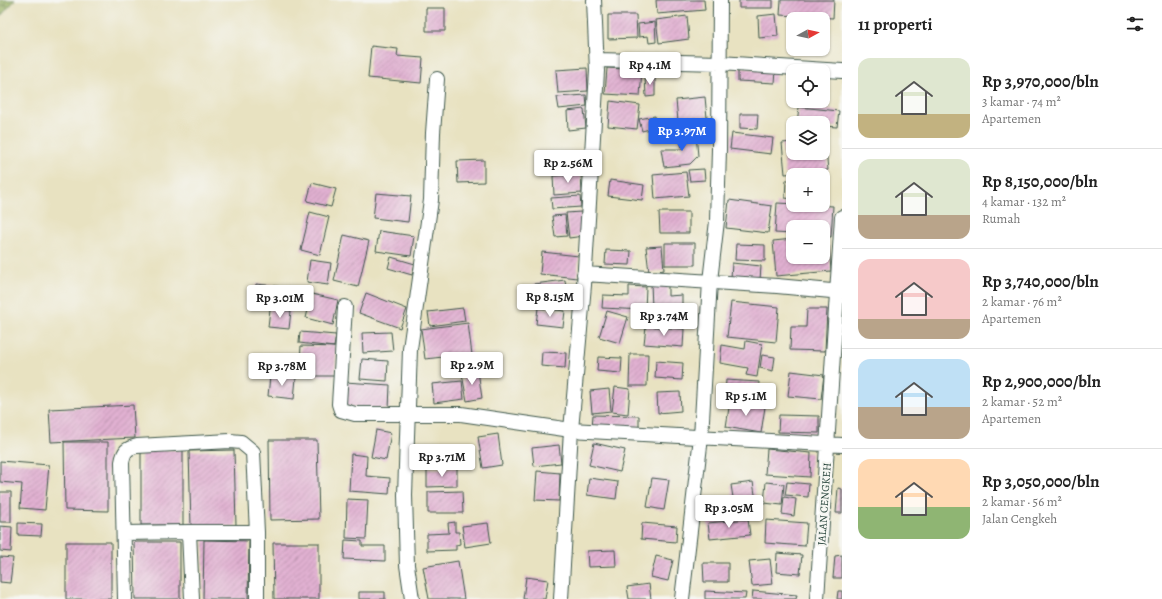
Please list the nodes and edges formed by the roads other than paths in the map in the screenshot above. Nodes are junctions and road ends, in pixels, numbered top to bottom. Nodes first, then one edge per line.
1 (594, 0) edge
2 (720, 0) edge
3 (597, 60) junction
4 (720, 63) junction
5 (842, 71) edge
6 (437, 79) dead end
7 (842, 217) edge
8 (584, 274) junction
9 (710, 282) junction
10 (840, 292) edge
11 (345, 307) dead end
12 (407, 415) junction
13 (571, 430) junction
14 (702, 437) junction
15 (828, 445) junction
16 (842, 446) edge
17 (189, 532) junction
18 (257, 532) junction
19 (124, 533) junction
20 (125, 599) edge
21 (192, 599) edge
22 (257, 599) edge
23 (412, 599) edge
24 (561, 599) edge
25 (682, 599) edge
26 (817, 599) edge

1 - 3 street
2 - 4 street
3 - 4 street
3 - 8 street
4 - 5 street
4 - 9 street
6 - 12 street
7 - 10 street, JALAN CENGKEH
8 - 9 street
8 - 13 street
9 - 10 street
9 - 14 street
10 - 15 street, JALAN CENGKEH
11 - 12 street
12 - 13 street
12 - 23 street
13 - 14 street
13 - 24 street
14 - 15 street
14 - 25 street
15 - 16 street
15 - 26 street, JALAN CENGKEH
17 - 18 street
17 - 19 street
17 - 21 street
18 - 19 street
18 - 22 street
19 - 20 street

